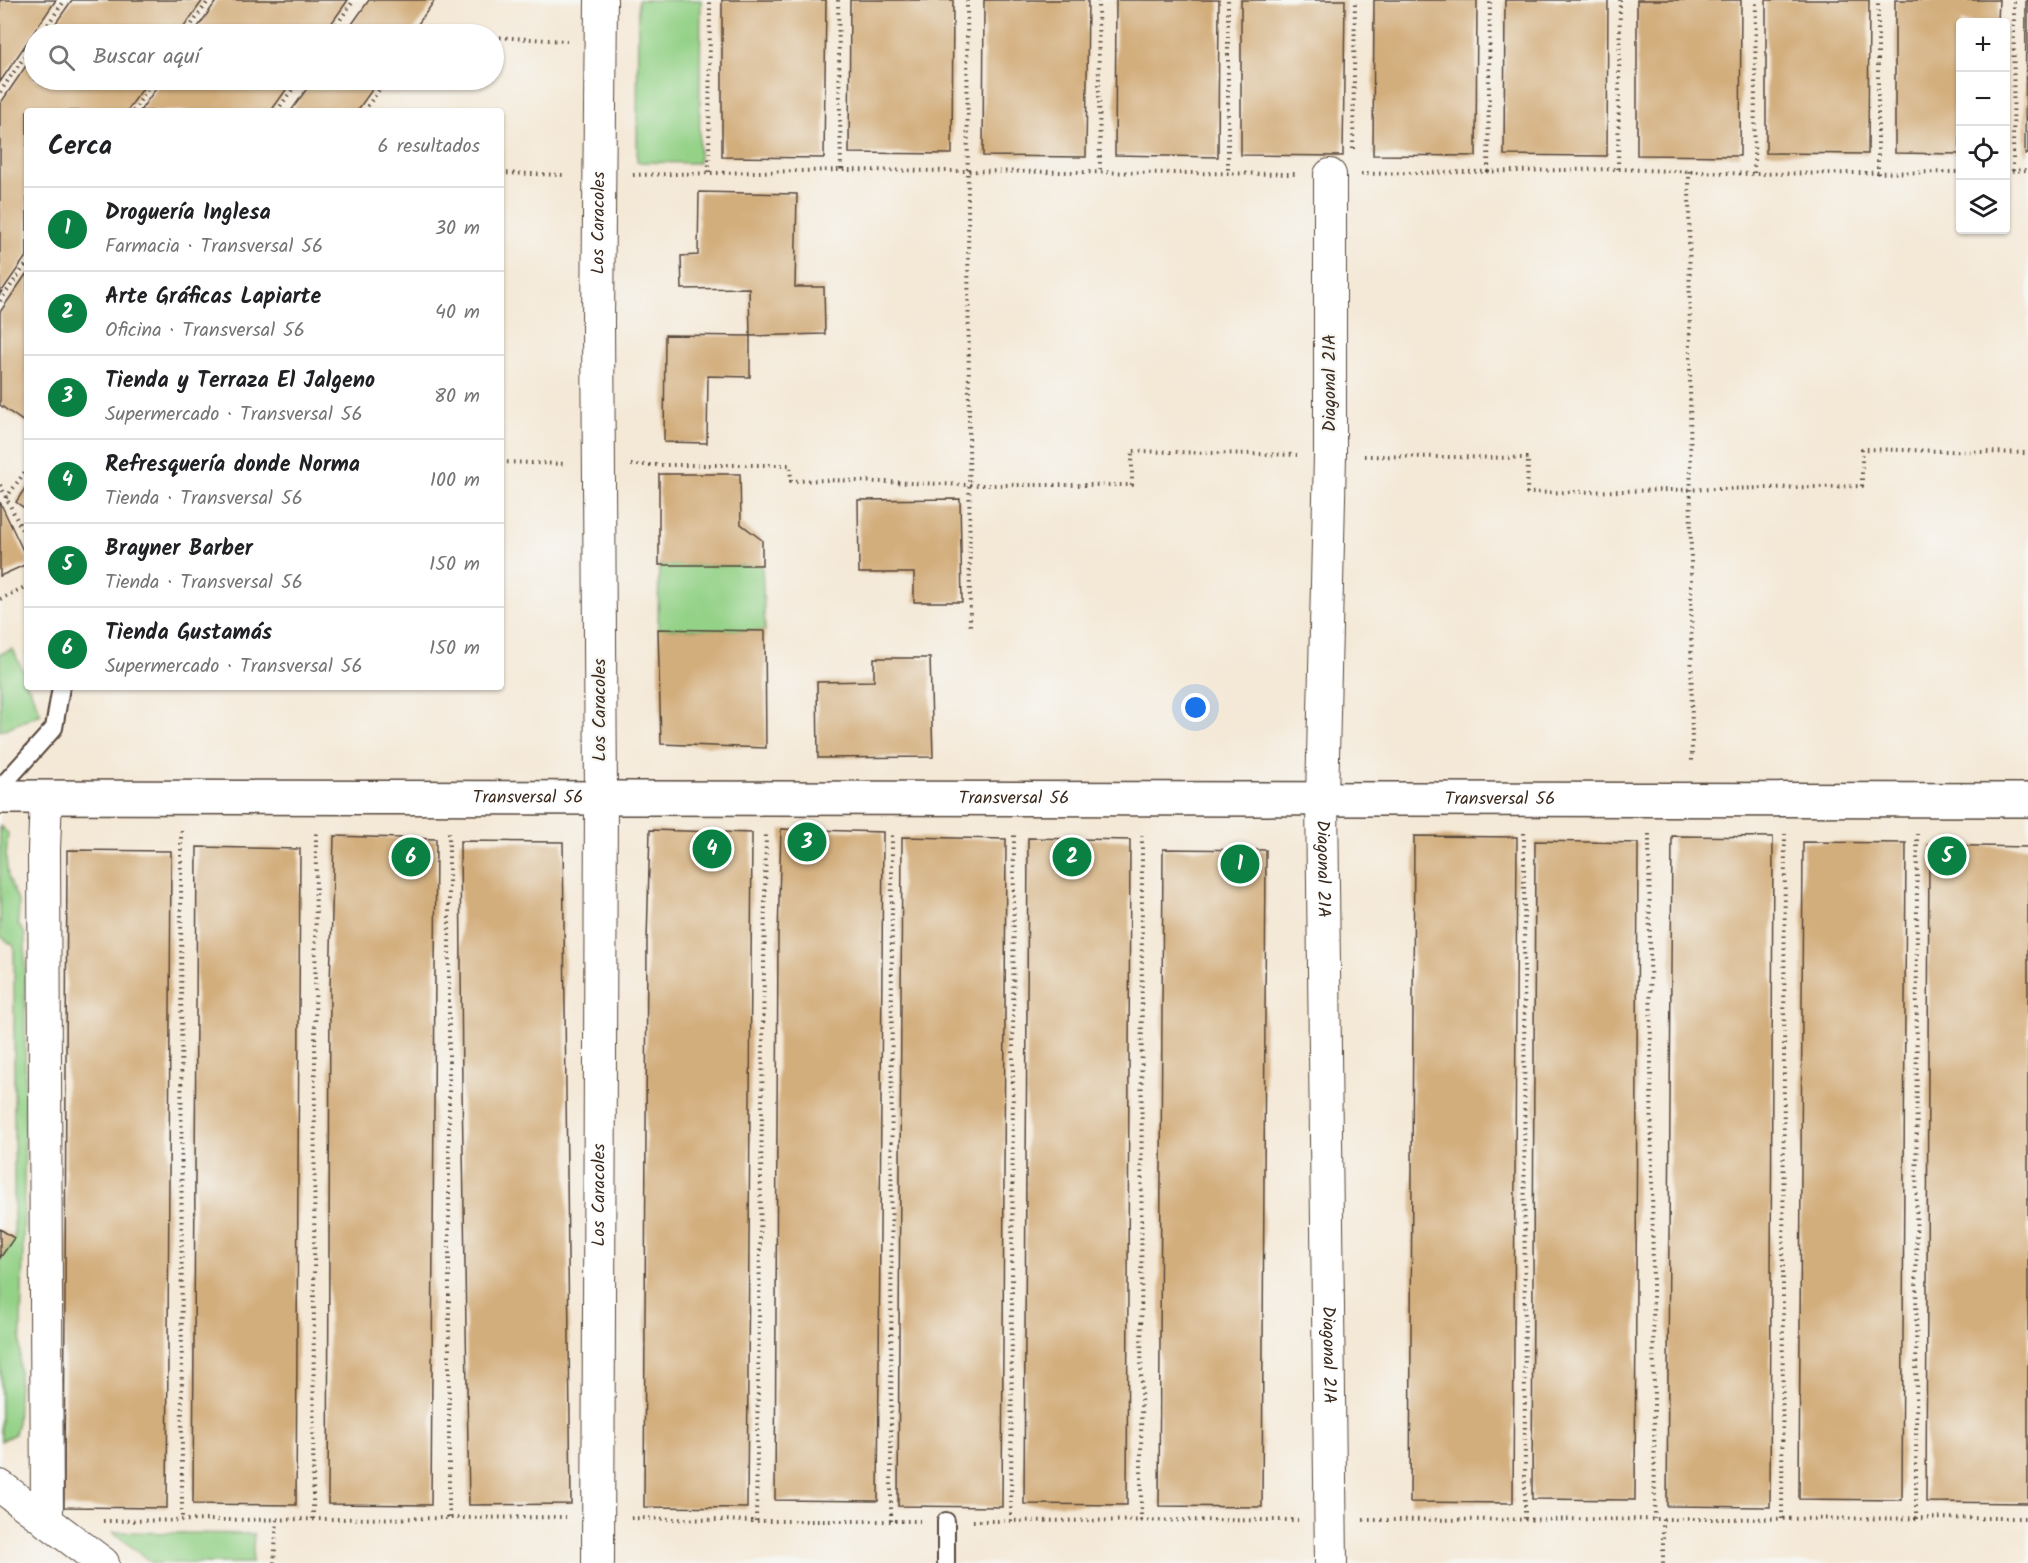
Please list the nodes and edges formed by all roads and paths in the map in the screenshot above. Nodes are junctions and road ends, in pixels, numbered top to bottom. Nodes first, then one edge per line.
1 (65, 0) edge
2 (209, 0) edge
3 (354, 0) edge
4 (601, 0) edge
5 (710, 0) edge
6 (838, 0) edge
7 (967, 0) edge
8 (1098, 0) edge
9 (1228, 0) edge
10 (1355, 0) edge
11 (1490, 0) edge
12 (1620, 0) edge
13 (1756, 0) edge
14 (1878, 0) edge
15 (2014, 0) edge
16 (48, 24) edge
17 (192, 24) edge
18 (337, 24) edge
19 (504, 37) edge
20 (600, 42) junction
21 (24, 58) edge
22 (147, 90) edge
23 (292, 90) edge
24 (379, 90) edge
25 (0, 93) edge
26 (135, 108) edge
27 (279, 108) edge
28 (366, 108) edge
29 (1618, 168) junction
30 (842, 170) junction
31 (1689, 171) junction
32 (2013, 171) joint
33 (2028, 171) edge
34 (504, 172) edge
35 (709, 172) junction
36 (968, 172) junction
37 (1100, 172) junction
38 (1488, 172) junction
39 (1956, 172) edge
40 (1228, 173) junction
41 (1754, 174) junction
42 (1878, 174) junction
43 (1341, 175) junction
44 (599, 176) junction
45 (24, 267) edge
46 (0, 301) edge
47 (2028, 453) edge
48 (1330, 455) junction
49 (504, 462) edge
50 (598, 465) junction
51 (24, 473) edge
52 (0, 485) edge
53 (968, 485) junction
54 (1689, 491) junction
55 (6, 498) junction
56 (24, 534) edge
57 (24, 587) edge
58 (0, 599) edge
59 (970, 630) dead end
60 (60, 690) edge
61 (0, 788) edge
62 (0, 797) edge
63 (46, 797) junction
64 (182, 797) junction
65 (316, 797) junction
66 (449, 798) junction
67 (601, 798) junction
68 (767, 798) junction
69 (892, 798) junction
70 (1014, 798) junction
71 (1142, 799) junction
72 (1322, 799) junction
73 (1524, 800) junction
74 (1649, 800) junction
75 (1692, 800) junction
76 (1917, 800) junction
77 (2028, 800) edge
78 (1785, 801) junction
79 (0, 1486) edge
80 (597, 1517) junction
81 (449, 1518) junction
82 (313, 1519) junction
83 (1655, 1519) dead end
84 (1782, 1519) dead end
85 (1916, 1519) dead end
86 (182, 1520) junction
87 (277, 1520) junction
88 (1525, 1520) dead end
89 (1664, 1520) dead end
90 (756, 1521) dead end
91 (891, 1521) dead end
92 (946, 1521) dead end
93 (1011, 1521) dead end
94 (1141, 1521) dead end
95 (47, 1522) junction
96 (103, 1563) edge
97 (274, 1563) edge
98 (598, 1563) edge
99 (946, 1563) edge
100 (1331, 1563) edge
101 (1663, 1563) edge

1 - 16 path
2 - 17 path
3 - 18 path
4 - 20 street, Los Caracoles
5 - 35 path
6 - 30 path
7 - 36 path
8 - 37 path
9 - 40 path
10 - 43 path
11 - 38 path
12 - 29 path
13 - 41 path
14 - 42 path
15 - 32 path
19 - 20 path
20 - 44 street, Los Caracoles
21 - 25 path
22 - 26 path
23 - 27 path
24 - 28 path
29 - 31 path
29 - 38 path
30 - 35 path
30 - 36 path
31 - 41 path
31 - 54 path
32 - 33 path
34 - 44 path
35 - 44 path
36 - 37 path
36 - 53 path
37 - 40 path
38 - 43 path
39 - 42 path
40 - 43 path
41 - 42 path
43 - 48 street, Diagonal 21A
44 - 50 street, Los Caracoles
45 - 46 path
47 - 54 path
48 - 53 path
48 - 54 path
48 - 72 street, Diagonal 21A
49 - 50 path
50 - 53 path
50 - 67 street, Los Caracoles
51 - 55 path
52 - 55 path
53 - 59 path
54 - 75 path
55 - 56 path
57 - 58 path
60 - 61 lane
62 - 63 street, Transversal 56
63 - 64 street, Transversal 56
63 - 95 street
64 - 65 street, Transversal 56
64 - 86 path
65 - 66 street, Transversal 56
65 - 82 path
66 - 67 street, Transversal 56
66 - 81 path
67 - 68 street, Transversal 56
67 - 80 street, Los Caracoles
68 - 69 street, Transversal 56
68 - 90 path
69 - 70 street, Transversal 56
69 - 91 path
70 - 71 street, Transversal 56
70 - 93 path
71 - 72 street, Transversal 56
71 - 94 path
72 - 73 street, Transversal 56
72 - 100 street, Diagonal 21A
73 - 74 street, Transversal 56
73 - 88 path
74 - 75 street, Transversal 56
74 - 83 path
75 - 78 street, Transversal 56
76 - 77 street, Transversal 56
76 - 78 street, Transversal 56
76 - 85 path
78 - 84 path
79 - 95 street
80 - 81 path
80 - 98 street, Los Caracoles
81 - 82 path
82 - 87 path
86 - 87 path
86 - 95 path
87 - 97 path
89 - 101 path
92 - 99 lane
95 - 96 street

